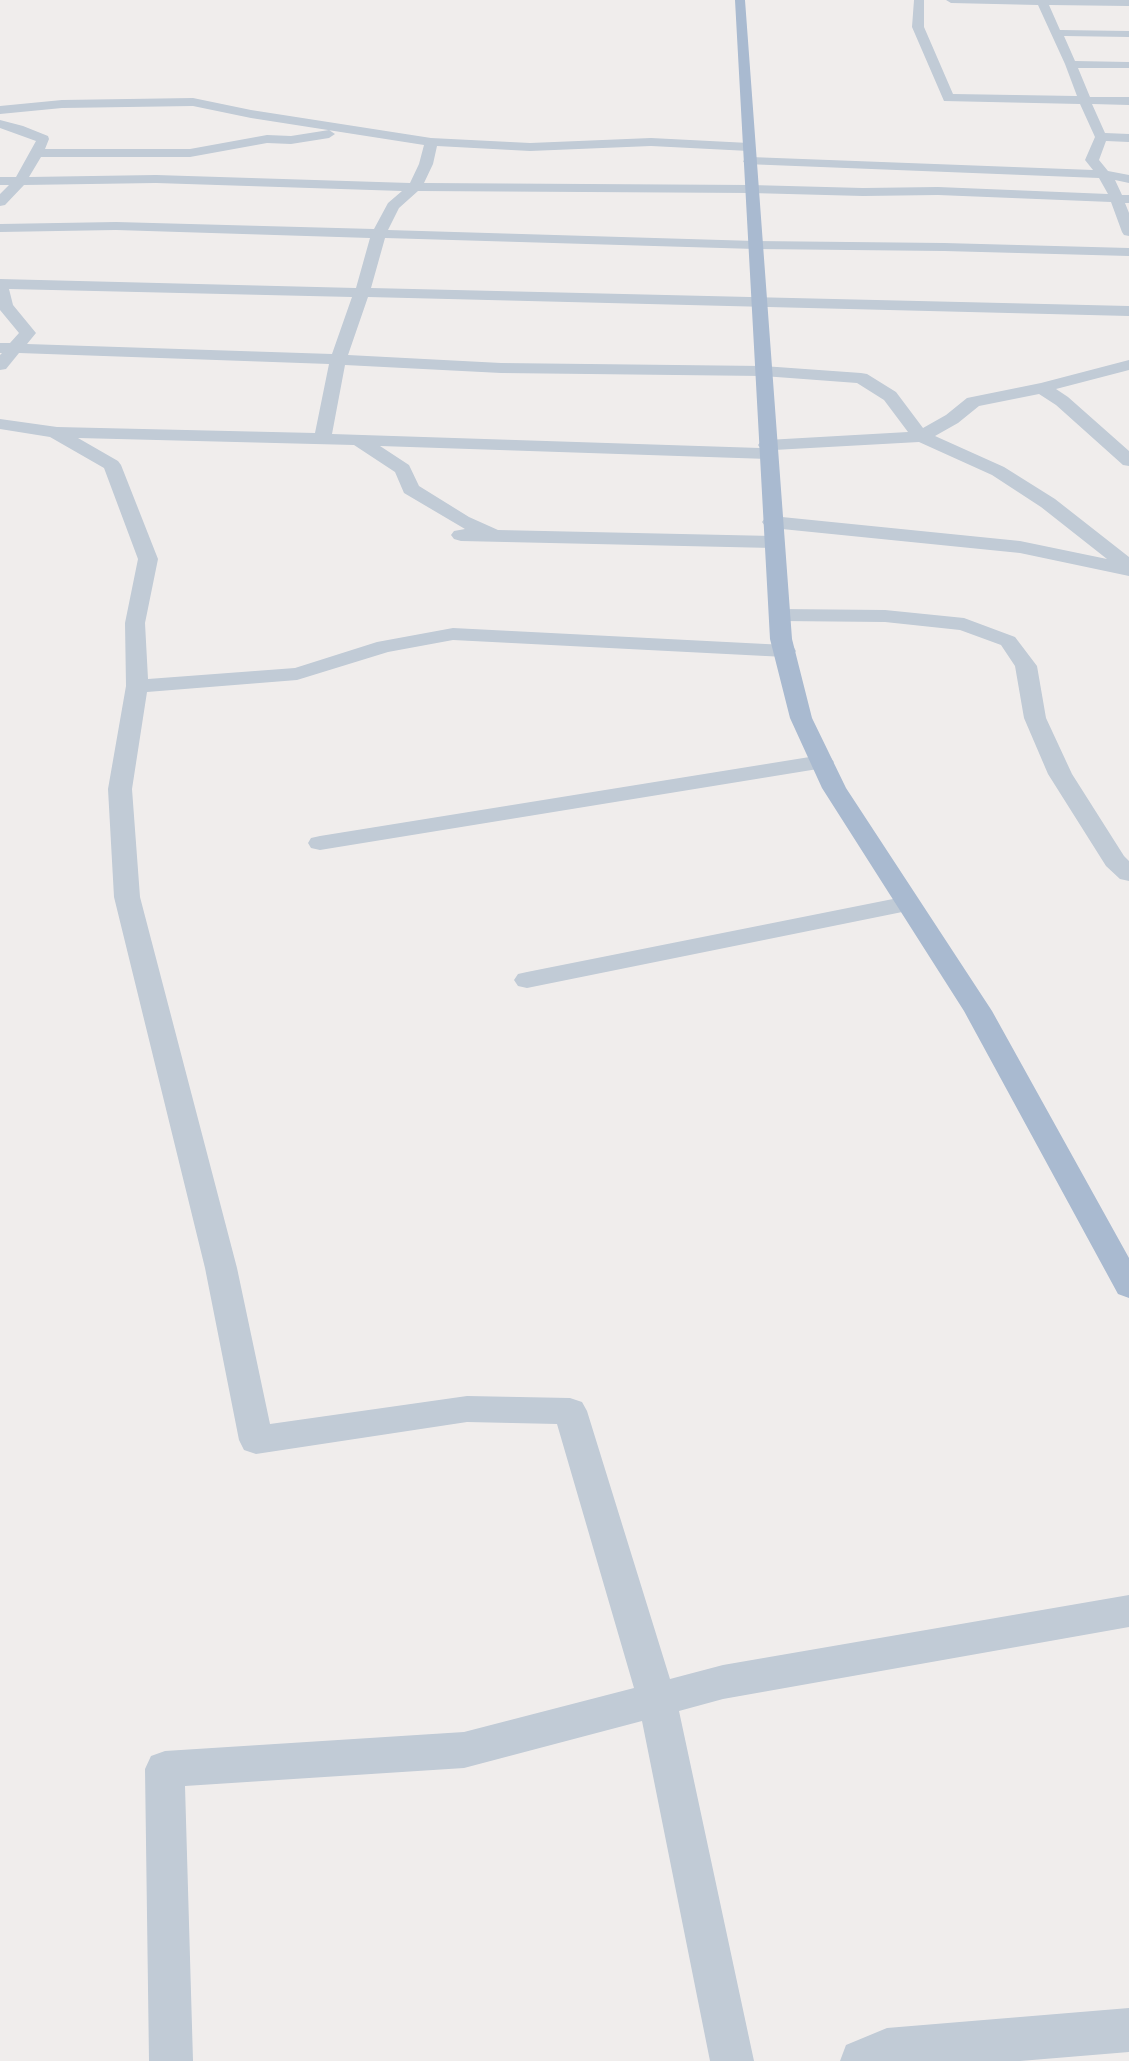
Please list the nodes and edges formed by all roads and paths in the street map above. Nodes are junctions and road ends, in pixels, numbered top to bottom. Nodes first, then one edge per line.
1 (740, 0) edge
2 (919, 0) edge
3 (951, 0) edge
4 (1042, 1) edge
5 (1129, 3) edge
6 (1056, 33) junction
7 (1129, 34) edge
8 (1071, 64) junction
9 (1129, 65) edge
10 (1085, 100) junction
11 (1129, 101) edge
12 (0, 110) edge
13 (0, 124) edge
14 (359, 131) junction
15 (1101, 137) junction
16 (1129, 138) edge
17 (431, 142) junction
18 (221, 148) junction
19 (37, 153) junction
20 (749, 154) junction
21 (248, 158) dead end
22 (1103, 174) junction
23 (1129, 179) edge
24 (0, 181) edge
25 (19, 182) junction
26 (416, 187) junction
27 (752, 189) junction
28 (1122, 198) edge
29 (0, 202) edge
30 (0, 228) edge
31 (1129, 232) edge
32 (379, 233) junction
33 (755, 245) junction
34 (1129, 252) edge
35 (362, 292) junction
36 (758, 301) junction
37 (1129, 310) edge
38 (7, 349) edge
39 (338, 360) junction
40 (0, 365) edge
41 (1129, 365) edge
42 (763, 371) junction
43 (1042, 388) junction
44 (0, 424) edge
45 (55, 432) junction
46 (921, 437) junction
47 (322, 440) junction
48 (360, 441) junction
49 (767, 450) junction
50 (1129, 461) edge
51 (772, 532) junction
52 (461, 535) dead end
53 (497, 536) junction
54 (1120, 552) edge
55 (1129, 568) edge
56 (780, 615) junction
57 (785, 652) junction
58 (137, 686) junction
59 (822, 762) junction
60 (320, 843) dead end
61 (1129, 874) edge
62 (908, 904) junction
63 (527, 980) dead end
64 (1129, 1286) edge
65 (1129, 1611) edge
66 (657, 1700) junction
67 (1129, 2030) edge
68 (171, 2061) edge
69 (732, 2061) edge
70 (862, 2061) edge

1 - 20 main road
2 - 10 street
3 - 4 street
4 - 5 street
4 - 6 street
6 - 7 street
6 - 8 street
8 - 9 street
8 - 10 street
10 - 11 street
10 - 15 street
12 - 14 street
13 - 19 street
14 - 17 street
14 - 18 street
15 - 16 street
15 - 22 street
17 - 20 street
17 - 26 street
18 - 19 street
18 - 21 street
19 - 25 street
20 - 22 street
20 - 27 main road
22 - 23 street
22 - 28 street
24 - 25 street
25 - 26 street
25 - 29 street
26 - 27 street
26 - 32 street
27 - 28 street
27 - 33 main road
28 - 31 street
30 - 32 street
32 - 33 street
32 - 35 street
33 - 34 street
33 - 36 main road
35 - 36 street
35 - 38 street
35 - 39 street
36 - 37 street
36 - 42 main road
38 - 39 street
38 - 40 street
39 - 42 street
39 - 47 street
41 - 43 street
42 - 46 street
42 - 49 main road
43 - 46 street
43 - 50 street
44 - 45 street
45 - 47 street
45 - 58 street
46 - 49 street
46 - 54 street
47 - 48 street
48 - 49 street
48 - 53 street
49 - 51 main road
51 - 53 street
51 - 55 street
51 - 56 main road
52 - 53 street
54 - 55 street
56 - 57 main road
56 - 61 street
57 - 58 street
57 - 59 main road
58 - 66 street
59 - 60 street
59 - 62 main road
62 - 63 street
62 - 64 main road
65 - 66 street
66 - 68 street
66 - 69 street
67 - 70 street

